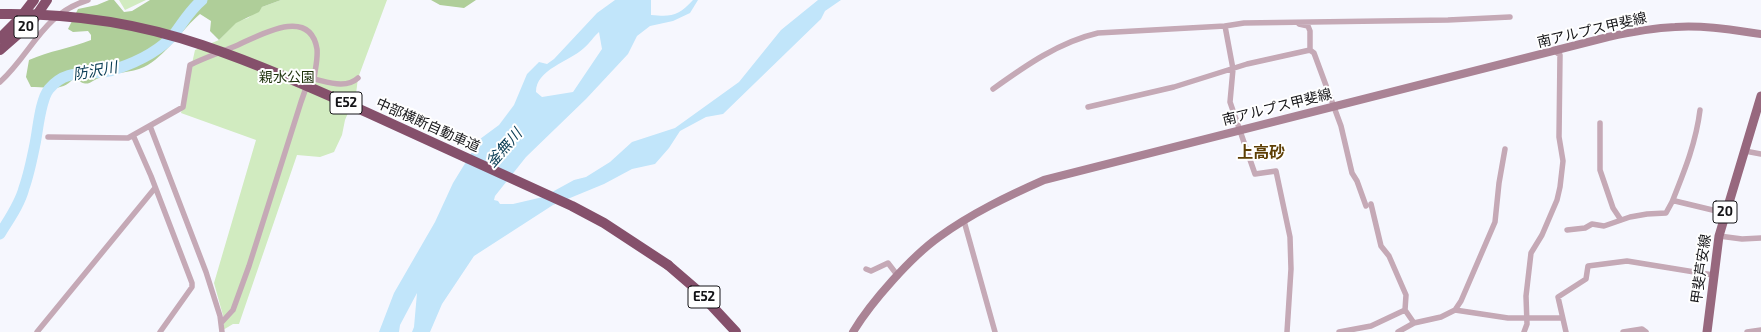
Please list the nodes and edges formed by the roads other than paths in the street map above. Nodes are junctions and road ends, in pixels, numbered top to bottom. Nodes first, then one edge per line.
1 (34, 0) edge
2 (47, 0) edge
3 (88, 0) edge
4 (0, 14) edge
5 (1510, 17) dead end
6 (32, 22) junction
7 (1275, 22) junction
8 (1225, 26) junction
9 (1761, 34) edge
10 (0, 38) edge
11 (0, 50) edge
12 (1310, 50) junction
13 (1555, 51) junction
14 (0, 57) edge
15 (1233, 69) junction
16 (358, 78) dead end
17 (314, 79) junction
18 (0, 82) edge
19 (993, 89) dead end
20 (1761, 96) edge
21 (1334, 106) junction
22 (1088, 107) dead end
23 (1700, 110) dead end
24 (1600, 123) dead end
25 (150, 126) junction
26 (1241, 130) junction
27 (133, 135) junction
28 (48, 137) dead end
29 (1505, 149) dead end
30 (1745, 151) junction
31 (1761, 154) edge
32 (155, 188) junction
33 (1672, 202) junction
34 (1725, 213) junction
35 (1621, 220) junction
36 (964, 221) junction
37 (1567, 230) dead end
38 (1719, 236) junction
39 (1761, 238) edge
40 (866, 269) dead end
41 (1713, 275) junction
42 (898, 276) junction
43 (1405, 310) junction
44 (1455, 310) junction
45 (1526, 318) junction
46 (1562, 318) junction
47 (221, 323) junction
48 (1414, 323) junction
49 (1761, 330) edge
50 (37, 332) edge
51 (160, 332) edge
52 (222, 332) edge
53 (736, 332) edge
54 (853, 332) edge
55 (995, 332) edge
56 (1286, 332) edge
57 (1339, 332) edge
58 (1398, 332) edge
59 (1524, 332) edge
60 (1566, 332) edge
61 (1623, 332) edge
62 (1646, 332) edge
63 (1707, 332) edge
64 (1747, 332) edge

1 - 10 highway, 20
2 - 6 highway, 20
3 - 18 street
4 - 53 highway, 中部横断自動車道 / E52, bridge
5 - 7 street
6 - 11 highway, 20
6 - 14 highway
7 - 8 street
7 - 12 street
8 - 15 street
8 - 19 street
9 - 13 main road, 南アルプス甲斐線
12 - 15 street
12 - 21 street
13 - 21 main road, 南アルプス甲斐線
13 - 45 street
15 - 22 street
15 - 26 street
16 - 17 street
17 - 25 street
17 - 47 street
20 - 30 main road, 甲斐芦安線 / 20
21 - 26 main road, 南アルプス甲斐線
21 - 43 street
23 - 33 street
24 - 35 street
25 - 27 street
25 - 47 street
26 - 36 main road, 南アルプス甲斐線
26 - 56 street
27 - 28 street
27 - 32 street
29 - 44 street
30 - 31 street
30 - 34 main road, 甲斐芦安線 / 20
32 - 50 street
32 - 51 street
33 - 34 street
33 - 35 street
34 - 38 main road, 甲斐芦安線 / 20
35 - 37 street
36 - 42 main road, 南アルプス甲斐線
36 - 55 street
38 - 39 street
38 - 41 main road, 甲斐芦安線 / 20
40 - 42 street
41 - 46 street
41 - 63 main road, 甲斐芦安線 / 20
42 - 54 main road, 南アルプス甲斐線
43 - 48 street
43 - 57 street
44 - 45 street
44 - 48 street
45 - 46 street
45 - 59 street
46 - 60 street
47 - 52 street
48 - 58 street
49 - 64 street
61 - 62 street

